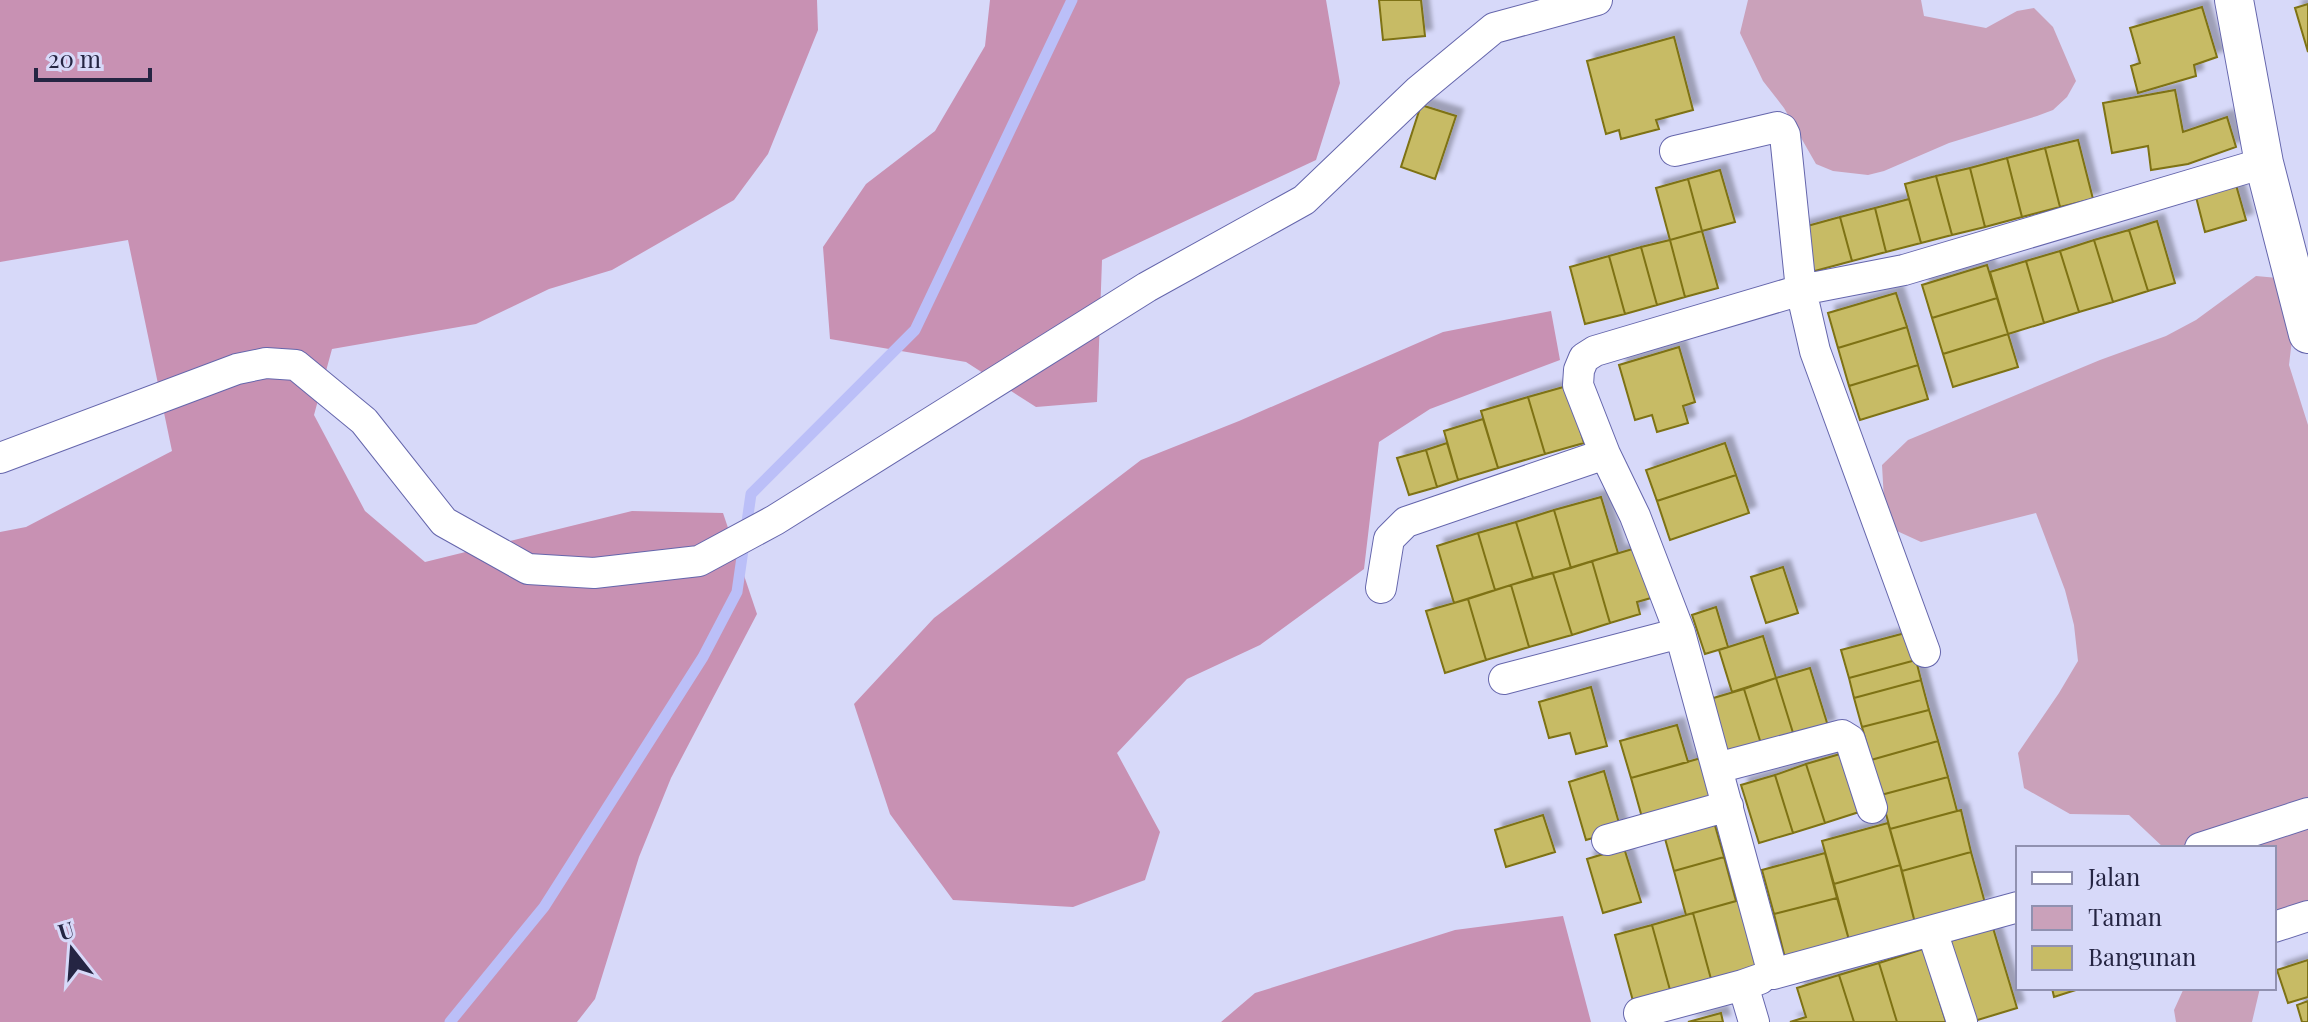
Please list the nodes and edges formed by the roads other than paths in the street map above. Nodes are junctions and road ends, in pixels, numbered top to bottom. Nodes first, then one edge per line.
1 (1597, 0) edge
2 (2234, 0) edge
3 (1675, 151) dead end
4 (2264, 163) junction
5 (1801, 290) junction
6 (2308, 334) edge
7 (1605, 454) junction
8 (0, 458) edge
9 (1381, 588) dead end
10 (1680, 633) junction
11 (1925, 652) dead end
12 (1504, 679) dead end
13 (1717, 768) junction
14 (1728, 806) junction
15 (1872, 808) dead end
16 (2308, 813) edge
17 (1607, 840) dead end
18 (2206, 846) edge
19 (2016, 908) edge
20 (2308, 916) edge
21 (2276, 926) edge
22 (1932, 931) junction
23 (1773, 974) junction
24 (1743, 985) junction
25 (1639, 1013) dead end
26 (1754, 1022) edge
27 (1962, 1022) edge

1 - 8 street
2 - 4 street
3 - 5 street
4 - 5 street
4 - 6 street
5 - 7 street
5 - 11 street
7 - 9 street
7 - 10 street
10 - 12 street
10 - 13 street
13 - 14 street
13 - 15 street
14 - 17 street
14 - 23 street
16 - 18 street
19 - 22 street
20 - 21 street
22 - 23 street
22 - 27 street
23 - 24 street
24 - 25 street
24 - 26 street

